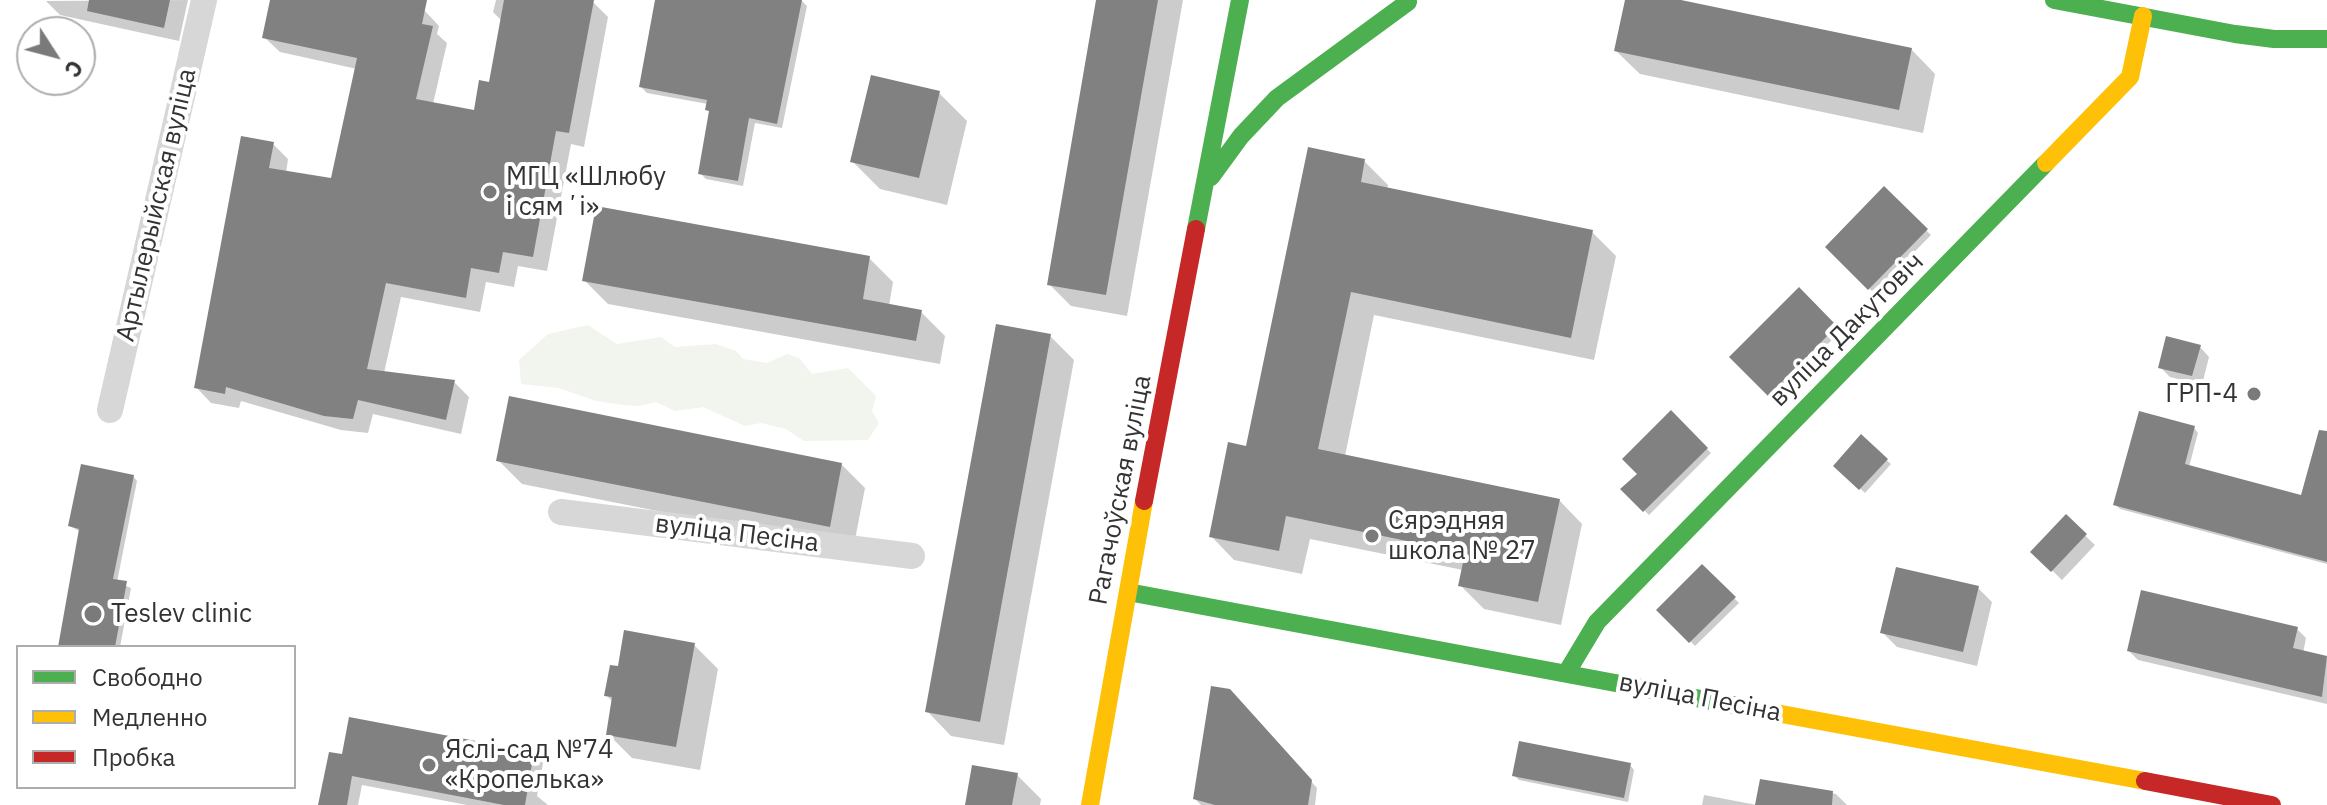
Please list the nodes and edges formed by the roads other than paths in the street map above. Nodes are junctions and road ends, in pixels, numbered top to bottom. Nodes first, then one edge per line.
1 (204, 0) edge
2 (1240, 0) edge
3 (2054, 0) edge
4 (1412, 1) edge
5 (1380, 2) edge
6 (2143, 16) junction
7 (2274, 39) junction
8 (2327, 39) edge
9 (2327, 59) edge
10 (1206, 184) junction
11 (110, 410) dead end
12 (561, 512) dead end
13 (912, 556) dead end
14 (1128, 592) junction
15 (1567, 672) junction
16 (1090, 805) edge
17 (2272, 805) edge

1 - 11 street, Артылерыйская вуліца
2 - 10 street, Рагачоўская вуліца
3 - 6 street
4 - 5 street
4 - 10 street, Рагачоўская вуліца
6 - 7 street
6 - 15 street, вуліца Дакутовіч
7 - 8 street
7 - 9 street
10 - 14 street, Рагачоўская вуліца
12 - 13 street, вуліца Песіна
14 - 15 street, вуліца Песіна
14 - 16 street, Рагачоўская вуліца
15 - 17 street, вуліца Песіна

